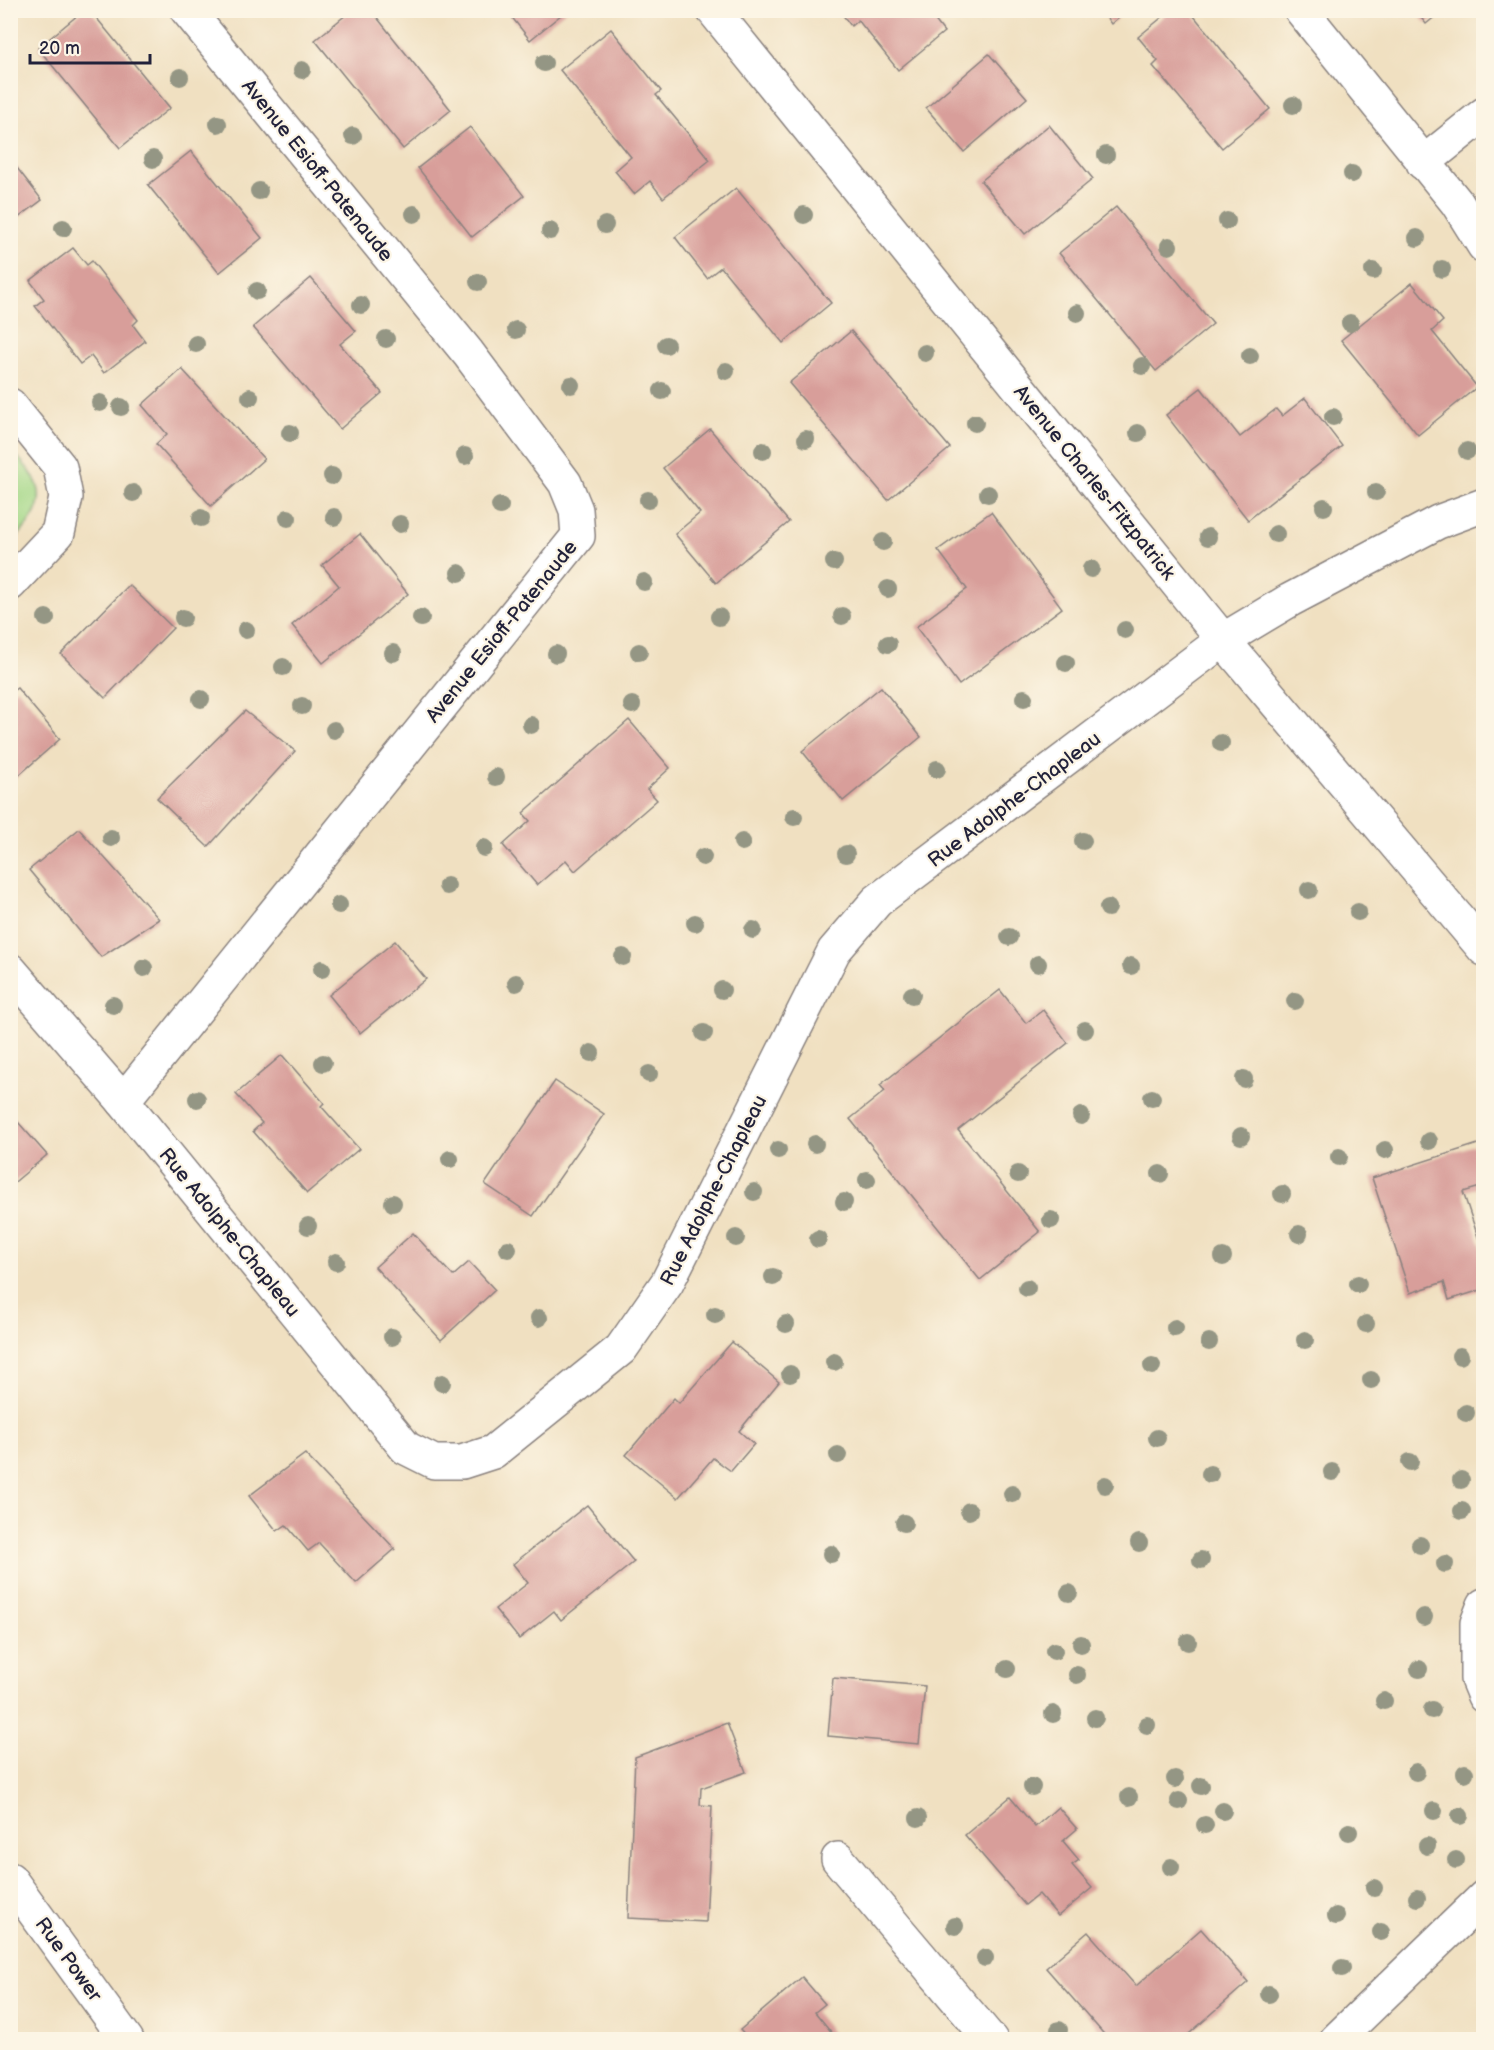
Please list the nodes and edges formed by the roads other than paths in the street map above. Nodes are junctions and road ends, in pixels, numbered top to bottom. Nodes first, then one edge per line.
1 (187, 10) edge
2 (713, 10) edge
3 (1301, 10) edge
4 (1484, 114) edge
5 (1423, 163) junction
6 (1484, 246) edge
7 (10, 405) edge
8 (1484, 505) edge
9 (10, 584) edge
10 (1223, 640) junction
11 (1484, 949) edge
12 (10, 970) edge
13 (123, 1101) junction
14 (1484, 1605) edge
15 (1484, 1696) edge
16 (838, 1859) dead end
17 (10, 1879) edge
18 (1484, 1897) edge
19 (127, 2040) edge
20 (991, 2040) edge
21 (1336, 2040) edge

1 - 13 street, Avenue Esioff-Patenaude
2 - 10 street, Avenue Charles-Fitzpatrick
3 - 5 street
4 - 5 street
5 - 6 street
7 - 9 street
8 - 10 street, Rue Adolphe-Chapleau
10 - 11 street, Avenue Charles-Fitzpatrick
10 - 13 street, Rue Adolphe-Chapleau
12 - 13 street, Rue Adolphe-Chapleau
14 - 15 street
16 - 20 street
17 - 19 street, Rue Power
18 - 21 street

